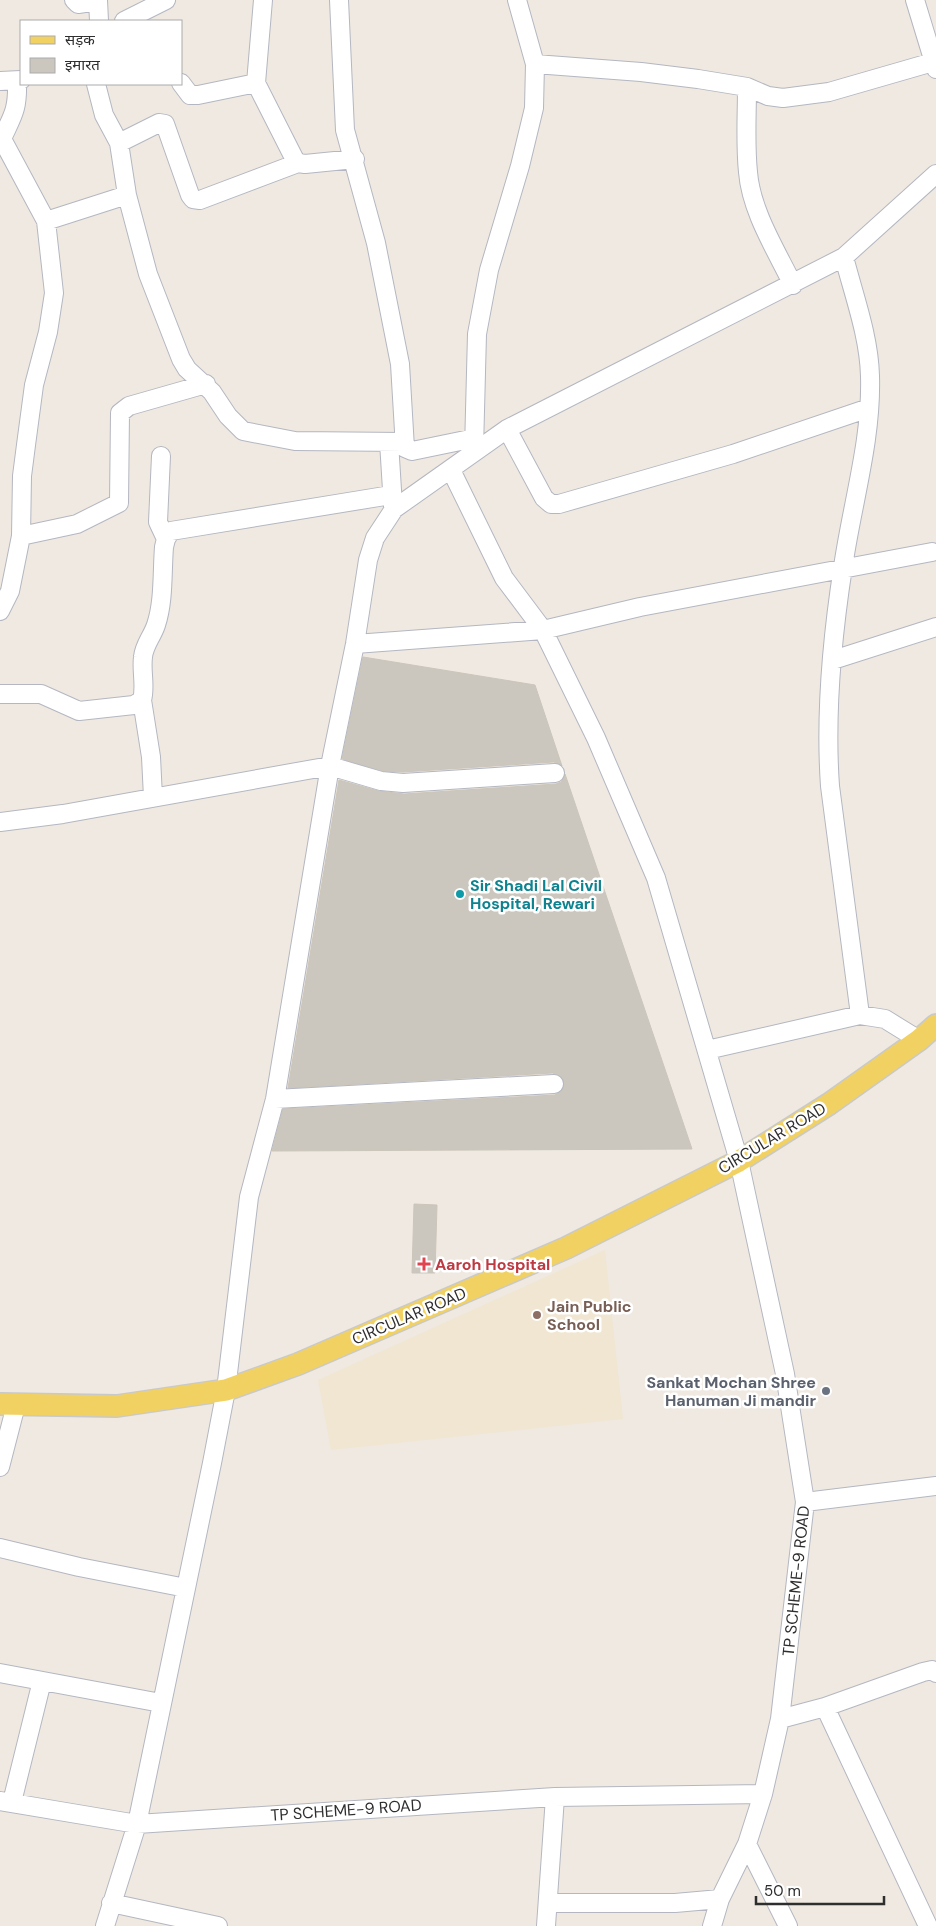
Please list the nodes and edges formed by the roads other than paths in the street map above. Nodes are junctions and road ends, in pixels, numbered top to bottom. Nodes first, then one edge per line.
1 (74, 0) edge
2 (98, 0) edge
3 (166, 0) edge
4 (263, 0) edge
5 (340, 0) edge
6 (517, 0) edge
7 (915, 0) edge
8 (135, 19) edge
9 (99, 20) edge
10 (535, 64) junction
11 (934, 66) edge
12 (13, 80) edge
13 (256, 83) junction
14 (182, 84) edge
15 (96, 85) edge
16 (747, 87) junction
17 (1, 141) edge
18 (118, 143) junction
19 (355, 159) junction
20 (298, 163) junction
21 (936, 174) edge
22 (127, 195) junction
23 (46, 221) junction
24 (844, 257) junction
25 (794, 285) junction
26 (206, 384) junction
27 (869, 408) junction
28 (507, 430) junction
29 (396, 442) junction
30 (474, 445) junction
31 (161, 456) dead end
32 (451, 470) junction
33 (392, 502) junction
34 (21, 536) junction
35 (166, 539) junction
36 (932, 552) dead end
37 (842, 568) junction
38 (0, 611) edge
39 (936, 627) edge
40 (543, 630) junction
41 (354, 644) junction
42 (833, 660) junction
43 (0, 694) edge
44 (142, 700) junction
45 (330, 766) junction
46 (555, 772) dead end
47 (153, 796) junction
48 (0, 822) edge
49 (860, 1015) junction
50 (936, 1025) edge
51 (919, 1040) junction
52 (707, 1050) junction
53 (554, 1084) dead end
54 (275, 1099) junction
55 (739, 1161) junction
56 (226, 1390) junction
57 (8, 1405) edge
58 (0, 1467) edge
59 (936, 1486) edge
60 (805, 1502) junction
61 (0, 1548) edge
62 (186, 1588) junction
63 (934, 1672) edge
64 (0, 1673) edge
65 (42, 1681) junction
66 (161, 1703) junction
67 (825, 1706) junction
68 (780, 1719) junction
69 (763, 1794) junction
70 (555, 1797) junction
71 (6, 1801) edge
72 (137, 1824) junction
73 (747, 1844) junction
74 (720, 1899) junction
75 (111, 1903) junction
76 (548, 1903) junction
77 (105, 1926) edge
78 (218, 1926) edge
79 (546, 1926) edge
80 (712, 1926) edge
81 (788, 1926) edge
82 (928, 1926) edge

1 - 2 street
2 - 9 street
3 - 8 street
4 - 13 street
5 - 19 street
6 - 10 street
7 - 11 street
10 - 16 street
10 - 30 street
11 - 16 street
12 - 17 street
13 - 14 street
13 - 20 street
15 - 18 street
16 - 25 street
17 - 23 street
18 - 20 street
18 - 22 street
19 - 20 street
19 - 29 street
21 - 24 street
22 - 23 street
22 - 26 street
23 - 34 street
24 - 25 street
24 - 27 street
25 - 28 street
26 - 29 street
26 - 34 street
27 - 28 street
27 - 37 street
28 - 30 street
29 - 30 street
29 - 33 street
30 - 32 street
31 - 35 street
32 - 33 street
32 - 40 street, TP SCHEME-9 ROAD
33 - 35 street
33 - 41 street
34 - 38 street
35 - 44 street
36 - 37 street
37 - 40 street
37 - 42 street
39 - 42 street
40 - 41 street
40 - 52 street, TP SCHEME-9 ROAD
41 - 45 street
42 - 49 street
43 - 44 street
44 - 47 street
45 - 46 street
45 - 47 street
45 - 54 street
47 - 48 street
49 - 51 street
49 - 52 street
50 - 51 main road, CIRCULAR ROAD
51 - 55 main road, CIRCULAR ROAD
52 - 55 street, TP SCHEME-9 ROAD
53 - 54 street
54 - 56 street
55 - 56 main road, CIRCULAR ROAD
55 - 60 street, TP SCHEME-9 ROAD
56 - 57 main road, CIRCULAR ROAD
56 - 62 street
57 - 58 street
59 - 60 street
60 - 68 street, TP SCHEME-9 ROAD
61 - 62 street
62 - 66 street
63 - 67 street
64 - 65 street
65 - 66 street
65 - 71 street
66 - 72 street
67 - 68 street
67 - 82 street
68 - 69 street, TP SCHEME-9 ROAD
69 - 70 street, TP SCHEME-9 ROAD
69 - 73 street, TP SCHEME-9 ROAD
70 - 72 street, TP SCHEME-9 ROAD
70 - 76 street
71 - 72 street, TP SCHEME-9 ROAD
72 - 75 street
73 - 74 street, TP SCHEME-9 ROAD
73 - 81 street
74 - 76 street
74 - 80 street, TP SCHEME-9 ROAD
75 - 77 street
75 - 78 street
76 - 79 street

